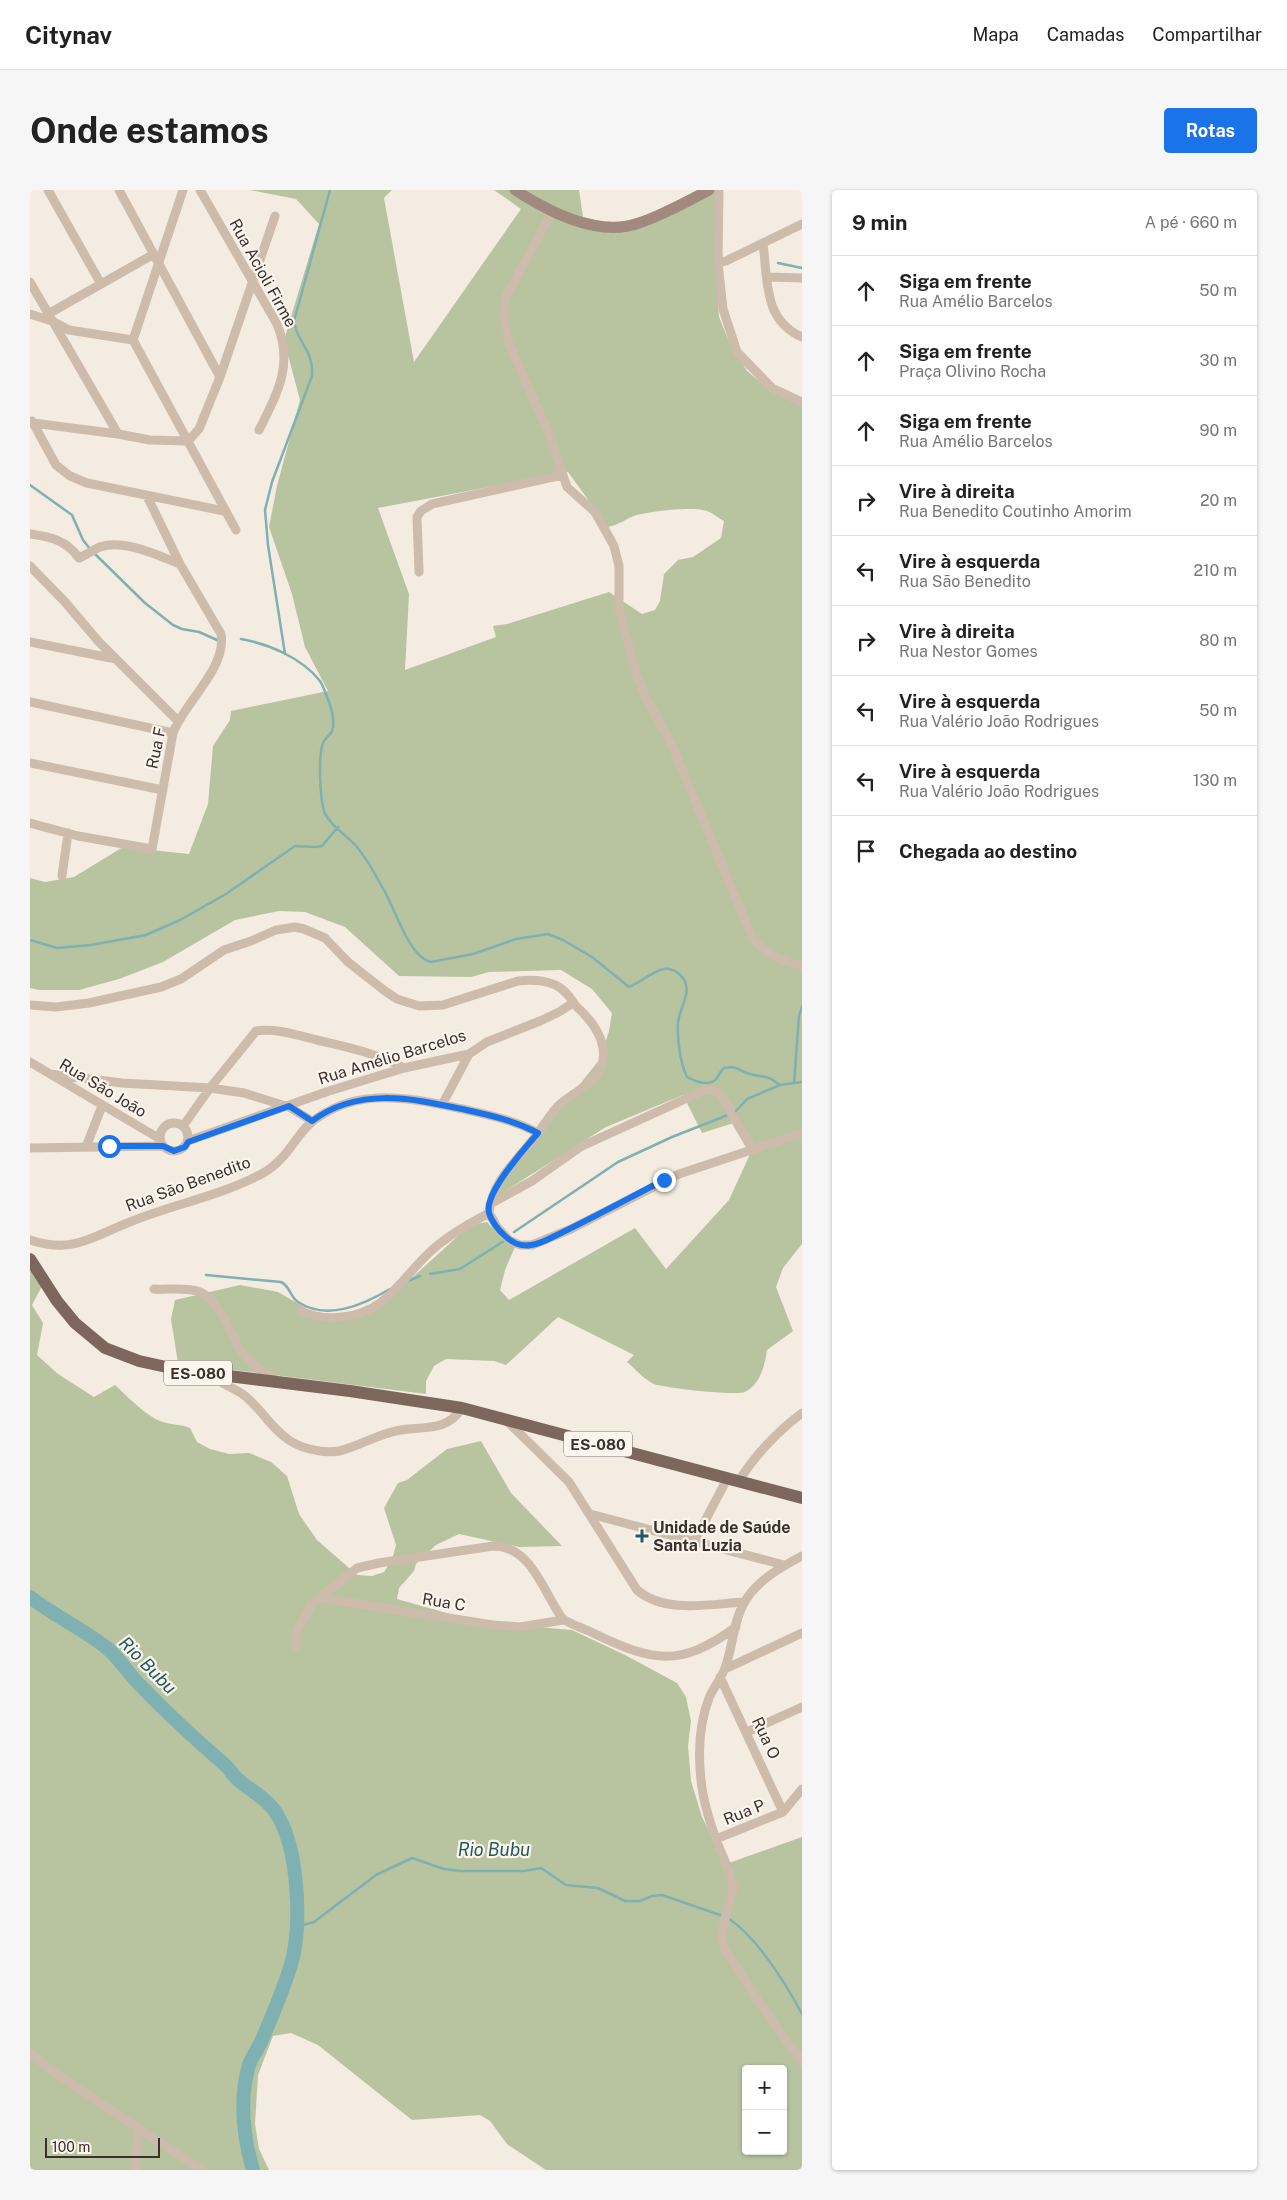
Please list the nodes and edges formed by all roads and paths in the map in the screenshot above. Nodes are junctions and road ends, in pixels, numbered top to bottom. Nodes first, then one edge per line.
1 (48, 190) edge
2 (119, 190) edge
3 (183, 190) edge
4 (200, 190) edge
5 (515, 190) edge
6 (709, 190) edge
7 (719, 190) edge
8 (552, 212) junction
9 (275, 216) dead end
10 (802, 224) edge
11 (763, 244) junction
12 (156, 258) junction
13 (718, 263) junction
14 (767, 276) junction
15 (802, 278) edge
16 (252, 281) junction
17 (30, 282) edge
18 (101, 284) junction
19 (30, 314) edge
20 (50, 318) junction
21 (802, 337) edge
22 (133, 340) junction
23 (220, 377) junction
24 (802, 402) edge
25 (32, 421) edge
26 (259, 430) dead end
27 (118, 434) junction
28 (188, 442) junction
29 (562, 474) junction
30 (147, 496) junction
31 (224, 511) junction
32 (236, 530) dead end
33 (30, 534) edge
34 (180, 564) junction
35 (30, 566) edge
36 (419, 572) dead end
37 (30, 642) edge
38 (116, 659) junction
39 (30, 702) edge
40 (178, 720) junction
41 (173, 733) junction
42 (30, 763) edge
43 (163, 790) junction
44 (30, 823) edge
45 (68, 833) junction
46 (62, 876) dead end
47 (802, 966) edge
48 (573, 1003) junction
49 (30, 1005) edge
50 (469, 1054) junction
51 (30, 1062) edge
52 (404, 1068) junction
53 (50, 1074) junction
54 (210, 1088) junction
55 (442, 1105) junction
56 (102, 1106) junction
57 (289, 1106) junction
58 (312, 1121) junction
59 (183, 1126) junction
60 (538, 1133) junction
61 (802, 1133) edge
62 (162, 1142) junction
63 (188, 1142) junction
64 (86, 1147) junction
65 (30, 1148) edge
66 (752, 1148) junction
67 (490, 1208) junction
68 (30, 1240) edge
69 (30, 1260) edge
70 (154, 1289) dead end
71 (301, 1311) dead end
72 (209, 1374) junction
73 (279, 1382) junction
74 (462, 1408) junction
75 (802, 1413) edge
76 (503, 1417) junction
77 (732, 1480) junction
78 (802, 1498) edge
79 (590, 1514) junction
80 (695, 1540) junction
81 (802, 1556) edge
82 (784, 1565) junction
83 (320, 1598) junction
84 (744, 1602) junction
85 (563, 1620) junction
86 (736, 1627) junction
87 (802, 1633) edge
88 (296, 1647) dead end
89 (722, 1673) junction
90 (802, 1706) edge
91 (747, 1732) junction
92 (802, 1789) edge
93 (783, 1812) junction
94 (716, 1839) junction
95 (30, 2054) edge
96 (802, 2062) edge
97 (138, 2128) junction
98 (135, 2170) edge
99 (203, 2170) edge

1 - 18 street
2 - 12 street
3 - 12 street
4 - 16 street, Rua Acioli Firme
5 - 8 street
6 - 8 street
7 - 13 street
8 - 29 street
9 - 16 street
10 - 11 street
11 - 13 street
11 - 14 street
12 - 18 street
12 - 22 street
12 - 23 street
13 - 24 street
14 - 15 street
14 - 21 street
16 - 23 street
16 - 26 street, Rua Acioli Firme
17 - 20 street
18 - 20 street
19 - 20 street
20 - 22 street
20 - 27 street
22 - 28 street
23 - 28 street
25 - 27 street
25 - 30 street
27 - 28 street
28 - 31 street
29 - 36 street
29 - 47 street
30 - 31 street
30 - 34 street
31 - 32 street
33 - 34 street
34 - 40 street, Rua F
35 - 38 street
37 - 38 street
38 - 40 street
39 - 41 street
40 - 41 street, Rua F
41 - 43 street, Rua F
42 - 43 street
43 - 45 street, Rua F
44 - 45 street
45 - 46 street
48 - 49 street
48 - 50 street, Rua Amélio Barcelos
48 - 60 street
50 - 52 street, Rua Amélio Barcelos
50 - 55 street
51 - 53 street, Rua São João
52 - 54 street
52 - 57 street, Rua Amélio Barcelos
53 - 54 street
53 - 56 street, Rua São João
54 - 57 street
54 - 59 street
55 - 58 street, Rua São Benedito
55 - 60 street, Rua São Benedito
56 - 62 street, Rua São João
56 - 64 street
57 - 58 street
57 - 63 street, Rua Amélio Barcelos
58 - 68 street, Rua São Benedito
59 - 62 street
59 - 63 street
60 - 67 street
61 - 66 street
62 - 63 street
62 - 64 street
64 - 65 street
66 - 67 street
66 - 67 street
67 - 71 street
69 - 72 main road, ES-080
70 - 73 street
72 - 73 main road, ES-080
72 - 74 street
73 - 74 main road, ES-080
74 - 76 main road, ES-080
75 - 77 street
76 - 77 main road, ES-080
76 - 79 street
77 - 78 main road, ES-080
77 - 80 street
79 - 80 street
79 - 84 street
80 - 82 street
81 - 82 street
82 - 84 street
83 - 85 street, Rua C
83 - 85 street
83 - 88 street
84 - 86 street
85 - 86 street
86 - 89 street
87 - 89 street
89 - 91 street, Rua O
89 - 94 street
90 - 91 street
91 - 93 street, Rua O
92 - 93 street, Rua P
93 - 94 street, Rua P
94 - 96 street
95 - 97 street
97 - 98 street
97 - 99 street

